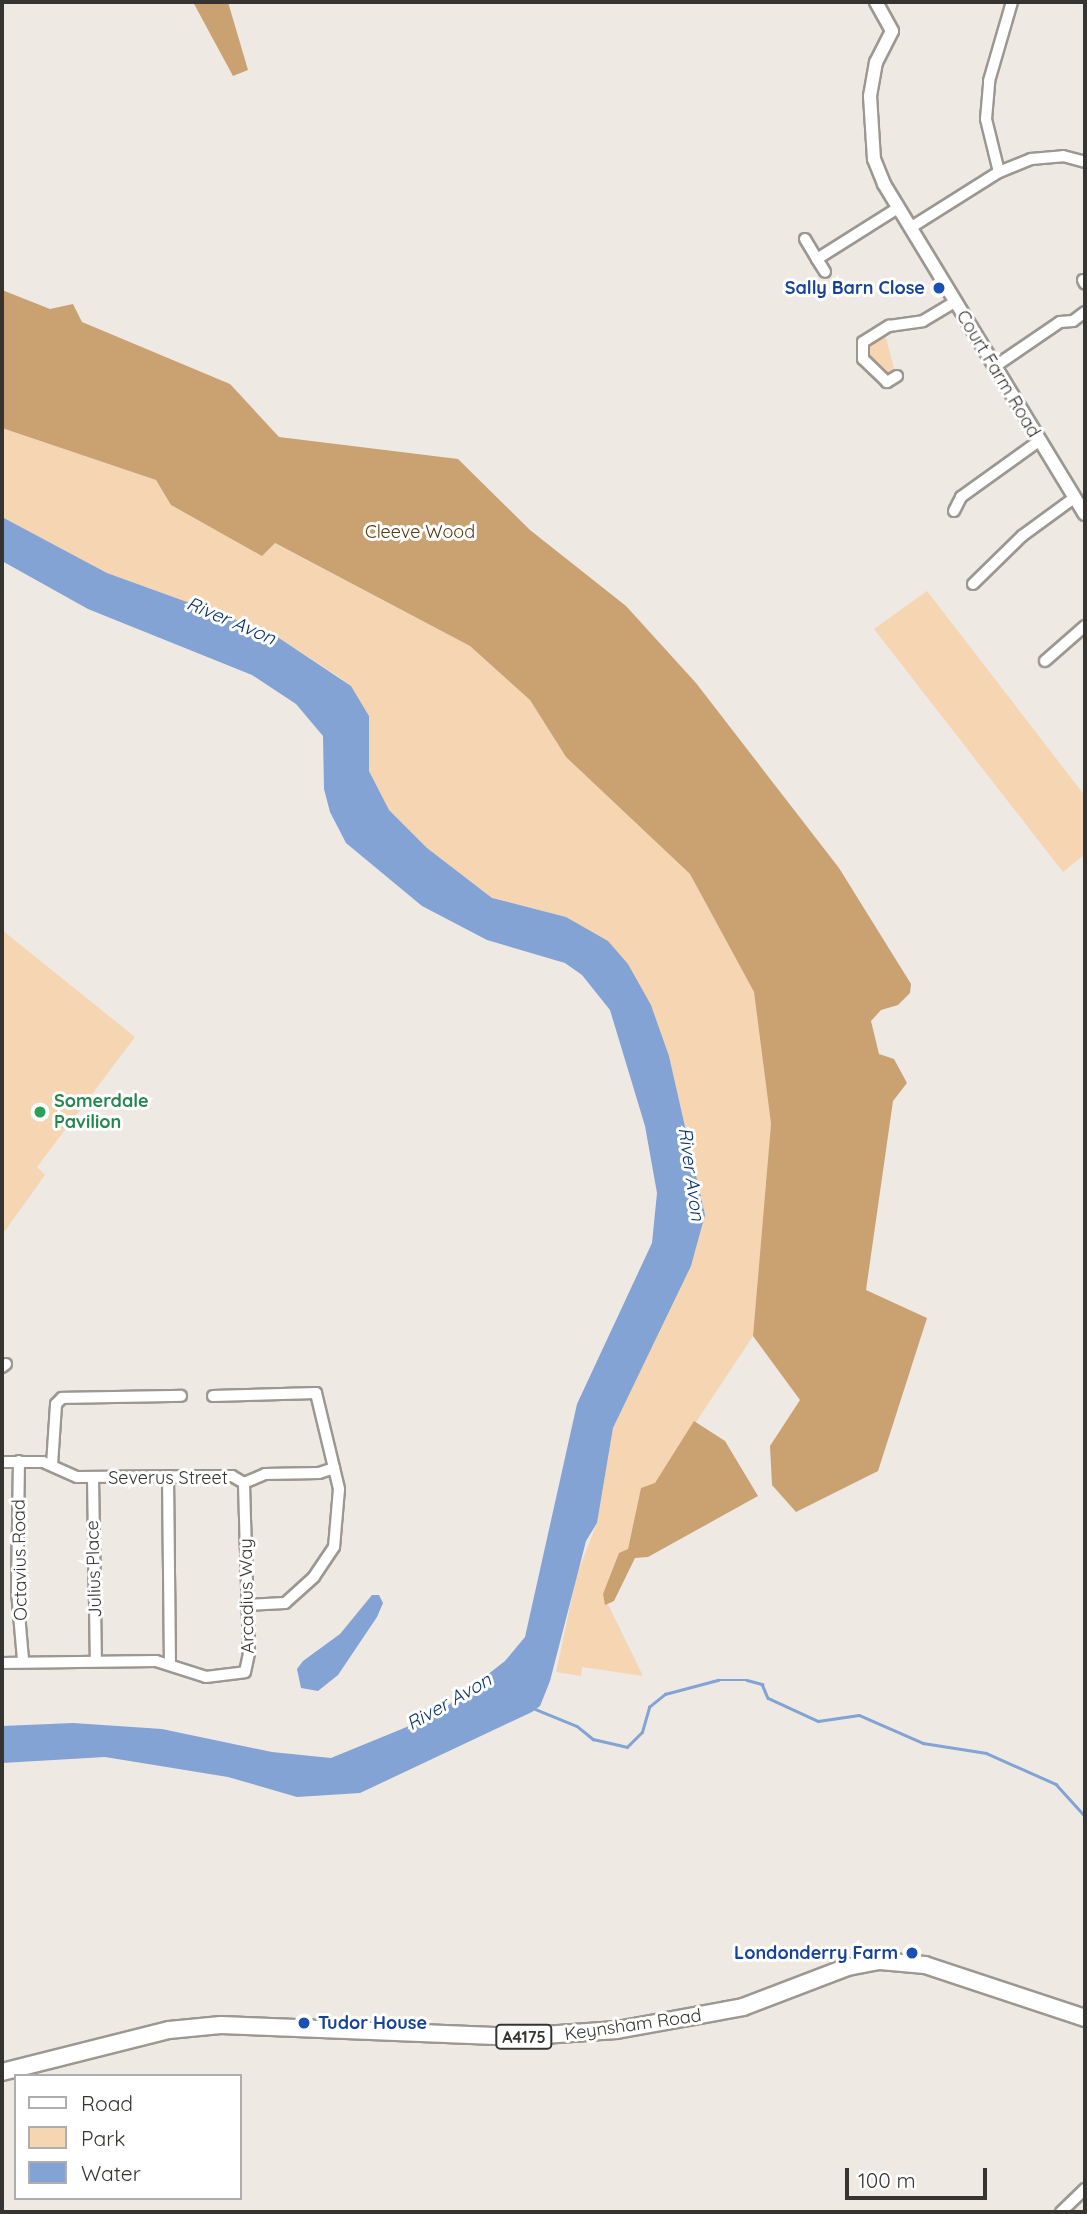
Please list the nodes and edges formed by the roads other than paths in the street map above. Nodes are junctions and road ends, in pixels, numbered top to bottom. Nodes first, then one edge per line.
1 (876, 2) edge
2 (1012, 2) edge
3 (1085, 162) edge
4 (999, 173) junction
5 (898, 208) junction
6 (910, 228) junction
7 (805, 239) dead end
8 (817, 258) junction
9 (825, 272) dead end
10 (955, 302) junction
11 (1085, 312) edge
12 (994, 367) junction
13 (897, 376) dead end
14 (1039, 441) junction
15 (1074, 498) junction
16 (954, 511) dead end
17 (1085, 514) edge
18 (973, 584) dead end
19 (1085, 626) edge
20 (1045, 661) dead end
21 (181, 1396) dead end
22 (213, 1396) dead end
23 (19, 1461) junction
24 (2, 1462) edge
25 (52, 1465) junction
26 (334, 1468) junction
27 (168, 1476) junction
28 (93, 1477) junction
29 (244, 1483) junction
30 (246, 1605) junction
31 (23, 1660) junction
32 (96, 1661) junction
33 (2, 1663) edge
34 (170, 1663) junction
35 (1085, 2018) edge
36 (2, 2072) edge
37 (1085, 2189) edge
38 (1061, 2212) edge

1 - 5 street, Court Farm Road
2 - 4 street
3 - 4 street
4 - 6 street
5 - 6 street, Court Farm Road
5 - 8 street
6 - 10 street, Court Farm Road
7 - 8 street
8 - 9 street
10 - 12 street, Court Farm Road
10 - 13 street
11 - 12 street
12 - 14 street, Court Farm Road
14 - 15 street, Court Farm Road
14 - 16 street
15 - 17 street, Court Farm Road
15 - 18 street
19 - 20 street
21 - 25 street
22 - 26 street
23 - 24 street, Severus Street
23 - 25 street, Severus Street
23 - 31 street, Octavius Road
25 - 28 street, Severus Street
26 - 29 street, Severus Street
26 - 30 street
27 - 28 street, Severus Street
27 - 29 street, Severus Street
27 - 34 street
28 - 32 street, Julius Place
29 - 30 street, Arcadius Way
30 - 34 street, Arcadius Way
31 - 32 street, Arcadius Way
31 - 33 street, Arcadius Way
32 - 34 street, Arcadius Way
35 - 36 main road, Keynsham Road / A4175
37 - 38 street

